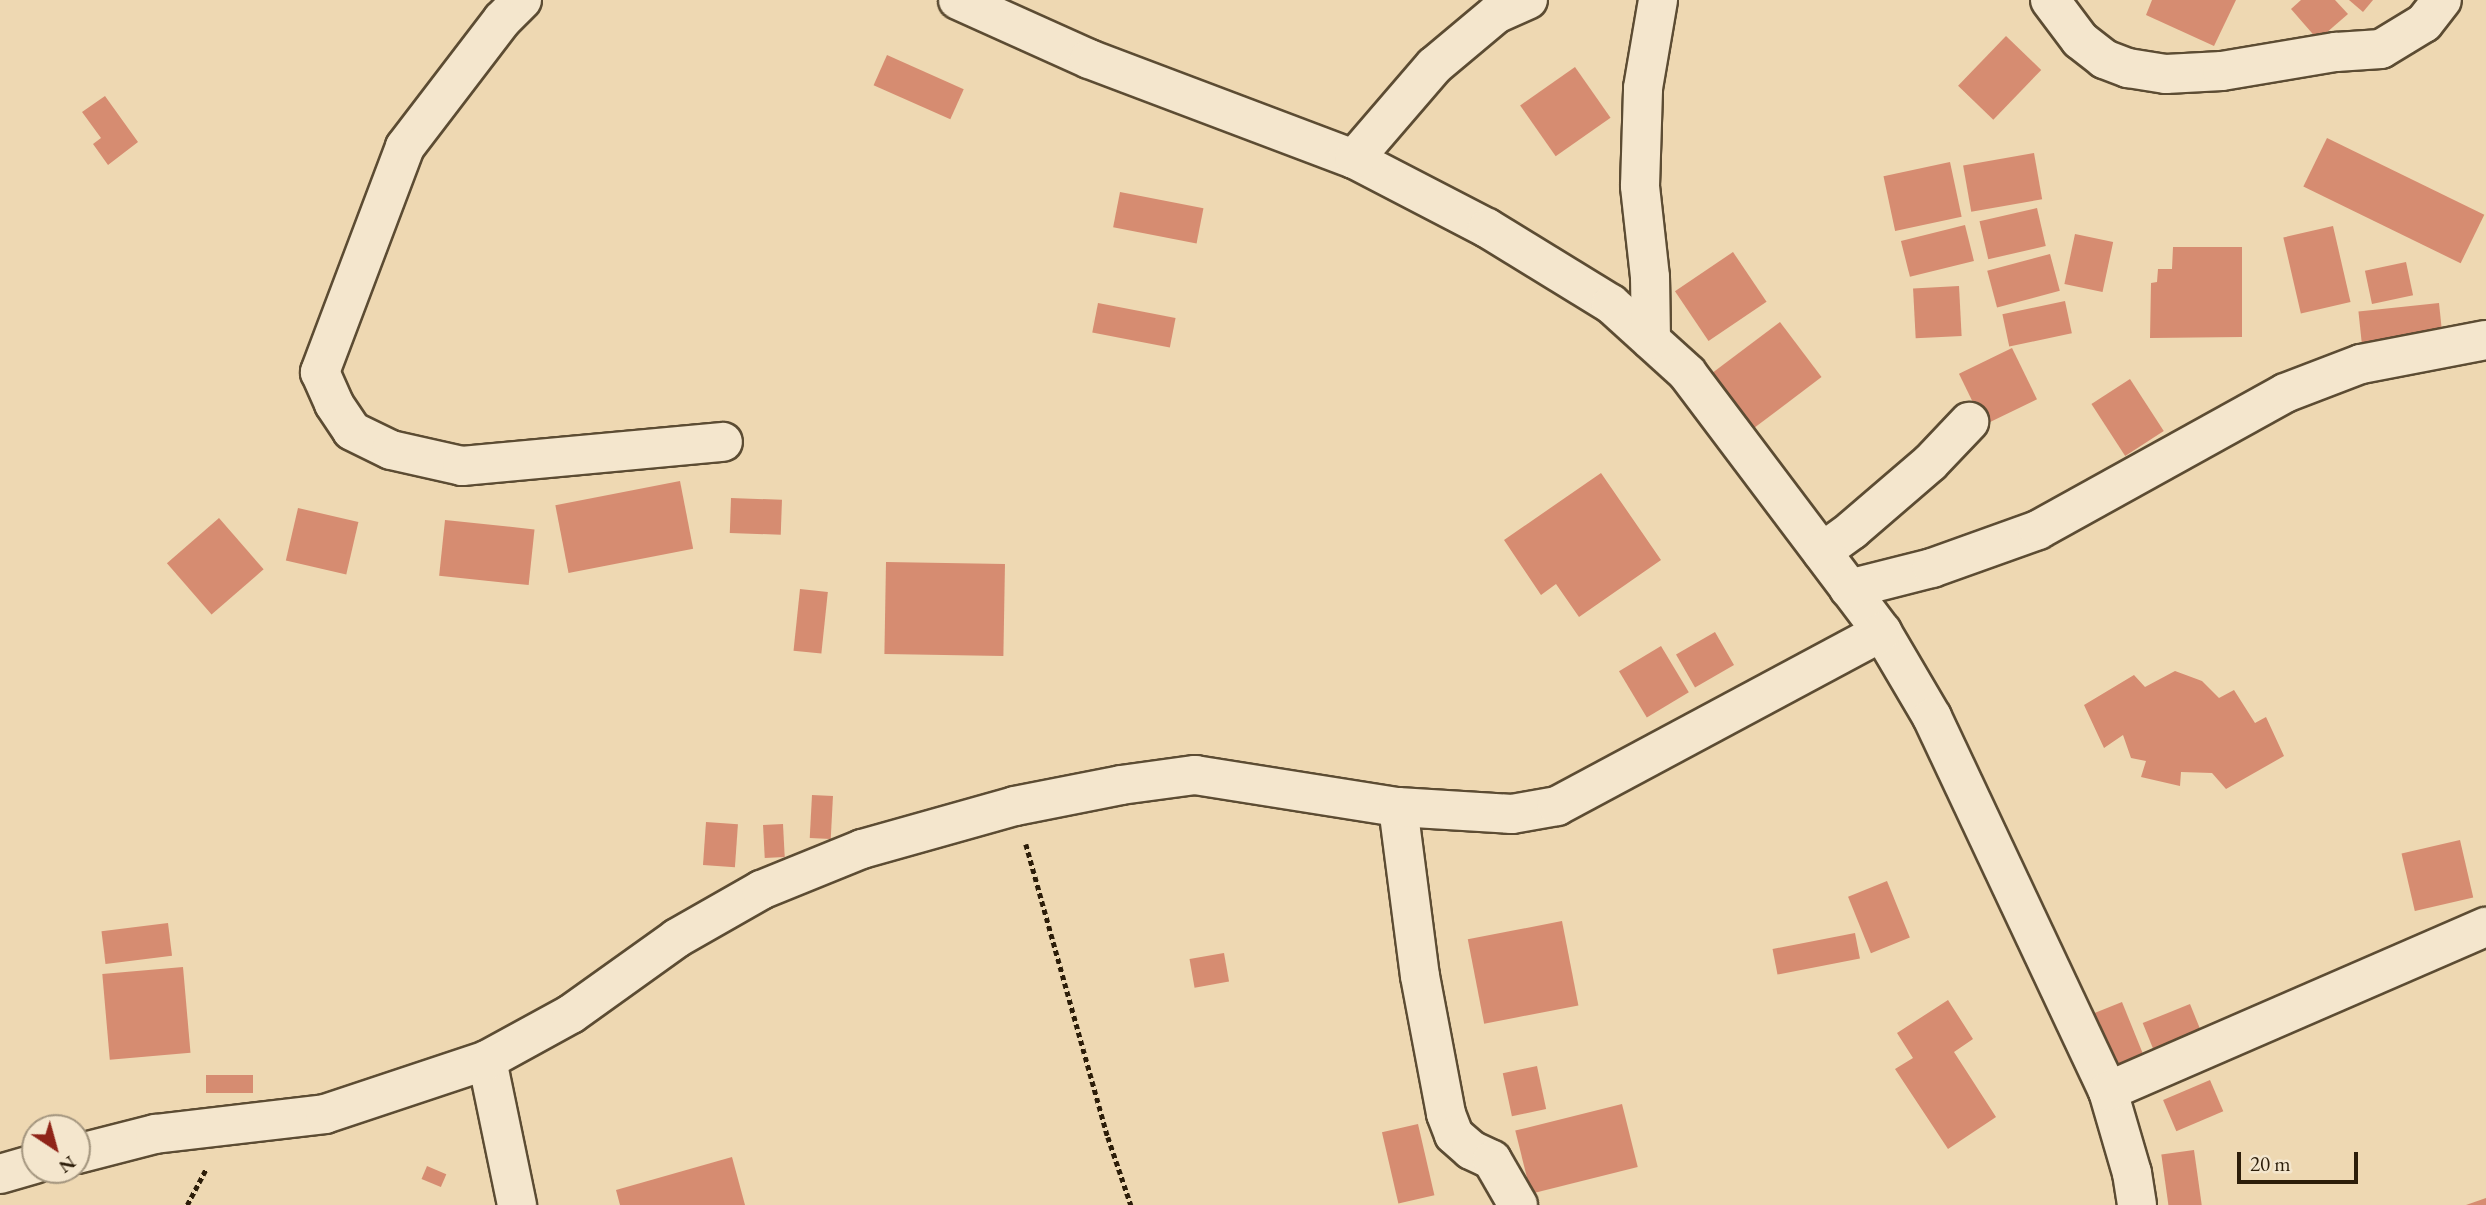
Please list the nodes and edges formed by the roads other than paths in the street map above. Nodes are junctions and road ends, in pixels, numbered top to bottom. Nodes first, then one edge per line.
1 (522, 0) edge
2 (958, 0) edge
3 (1528, 0) edge
4 (1658, 0) edge
5 (2050, 0) edge
6 (2442, 0) edge
7 (1354, 159) junction
8 (1651, 340) junction
9 (2486, 340) edge
10 (1969, 422) dead end
11 (723, 442) dead end
12 (1822, 552) junction
13 (1849, 589) junction
14 (1882, 632) junction
15 (1398, 807) junction
16 (2486, 927) edge
17 (487, 1060) junction
18 (2108, 1091) junction
19 (91, 1150) edge
20 (21, 1168) edge
21 (0, 1174) edge
22 (517, 1205) edge
23 (1518, 1205) edge
24 (2137, 1205) edge

1 - 11 street
2 - 7 street
3 - 7 street
4 - 8 street
5 - 6 street
7 - 8 street
8 - 12 street
9 - 13 street
10 - 12 street
12 - 13 street
13 - 14 street
14 - 15 street
14 - 18 street
15 - 17 street
15 - 23 street
16 - 18 street
17 - 19 street
17 - 22 street
18 - 24 street
20 - 21 street

